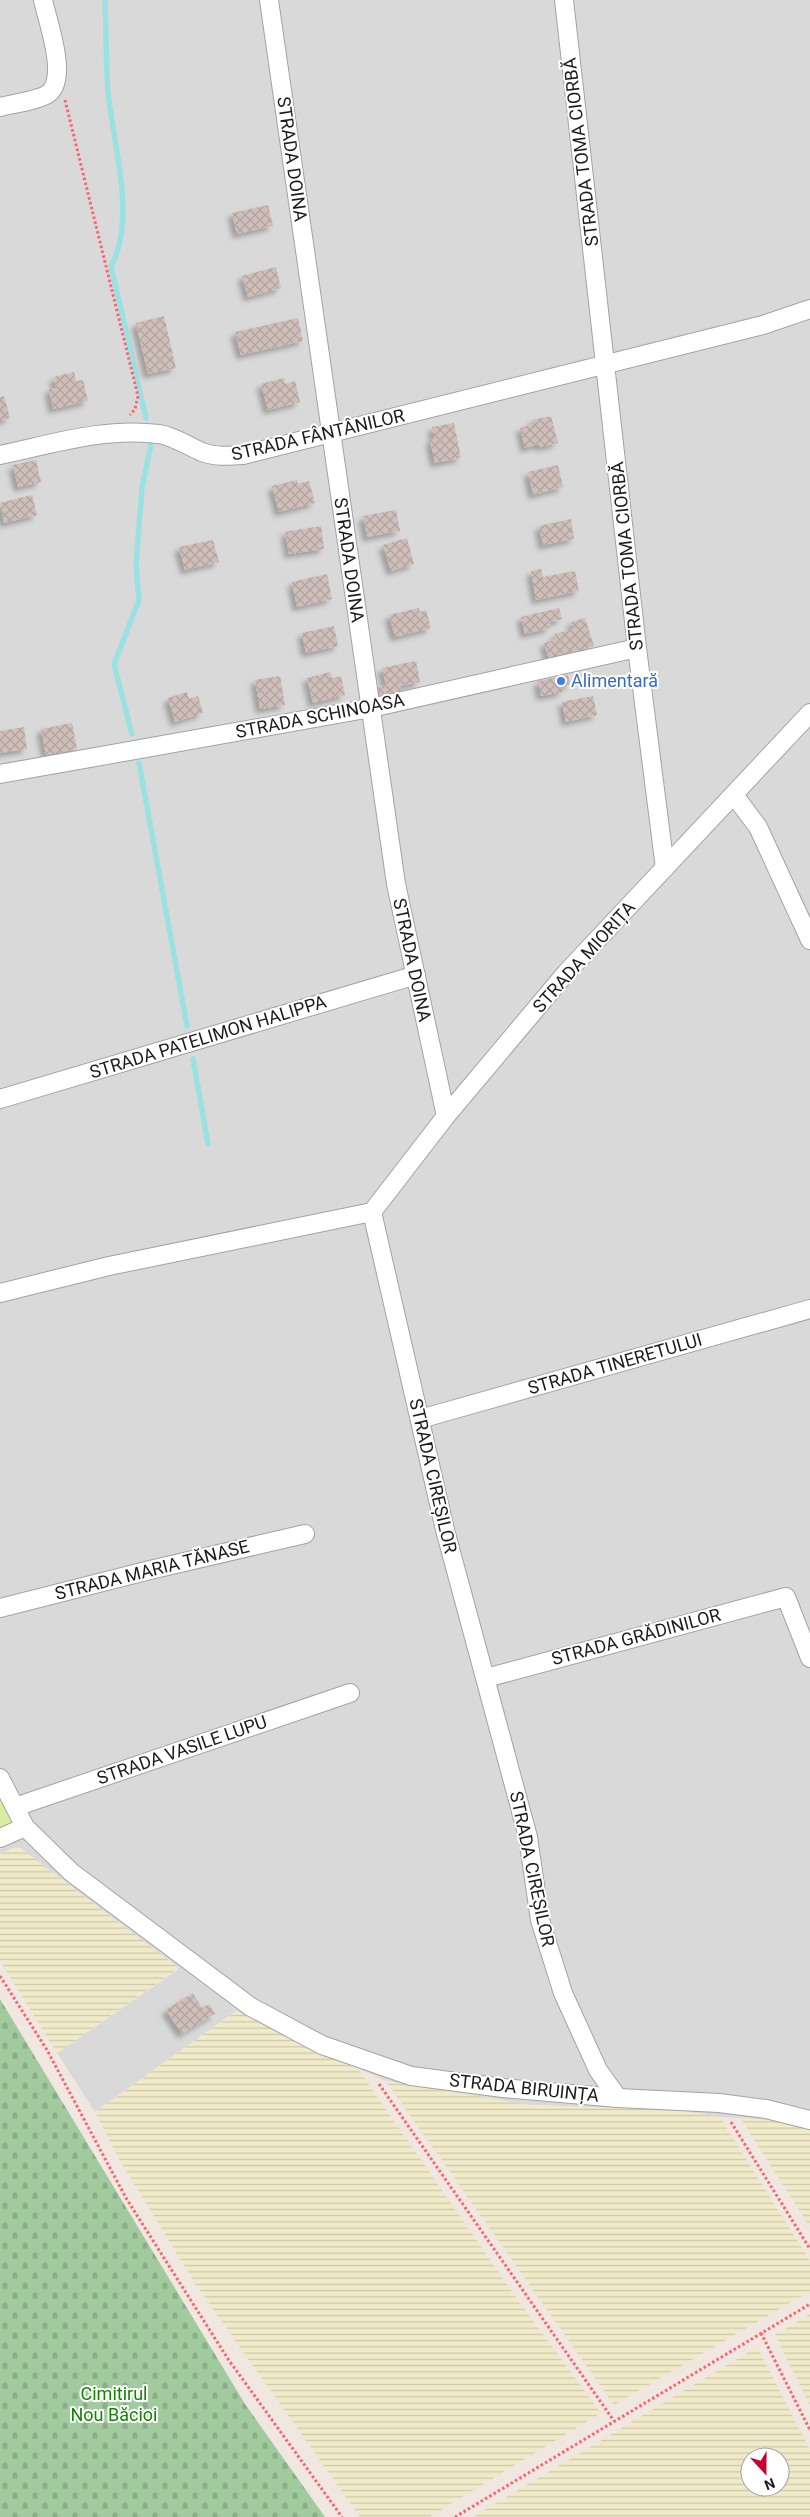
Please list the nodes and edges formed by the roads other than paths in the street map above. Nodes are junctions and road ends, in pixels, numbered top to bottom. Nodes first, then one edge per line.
1 (43, 0) edge
2 (269, 0) edge
3 (564, 0) edge
4 (0, 107) edge
5 (810, 309) edge
6 (605, 363) junction
7 (331, 434) junction
8 (0, 455) edge
9 (637, 648) junction
10 (371, 708) junction
11 (810, 713) edge
12 (0, 774) edge
13 (734, 795) junction
14 (665, 868) junction
15 (810, 940) edge
16 (416, 975) junction
17 (0, 1099) edge
18 (446, 1116) junction
19 (372, 1212) junction
20 (0, 1293) edge
21 (810, 1308) edge
22 (420, 1419) junction
23 (305, 1534) dead end
24 (0, 1608) edge
25 (810, 1658) edge
26 (486, 1678) junction
27 (350, 1693) dead end
28 (0, 1778) edge
29 (15, 1807) junction
30 (25, 1827) junction
31 (0, 1838) edge
32 (618, 2098) junction
33 (810, 2120) edge

1 - 4 street
2 - 7 street, STRADA DOINA
3 - 6 street, STRADA TOMA CIORBĂ
5 - 6 street
6 - 7 street, STRADA FÂNTÂNILOR
6 - 9 street, STRADA TOMA CIORBĂ
7 - 8 street, STRADA FÂNTÂNILOR
7 - 10 street, STRADA DOINA
9 - 10 street, STRADA SCHINOASA
9 - 14 street, STRADA TOMA CIORBĂ
10 - 12 street, STRADA SCHINOASA
10 - 16 street, STRADA DOINA
11 - 13 street, STRADA MIORIȚA
13 - 14 street, STRADA MIORIȚA
13 - 15 street
14 - 18 street, STRADA MIORIȚA
16 - 17 street, STRADA PATELIMON HALIPPA
16 - 18 street, STRADA DOINA
18 - 19 street, STRADA MIORIȚA
19 - 20 street
19 - 22 street, STRADA CIREȘILOR
21 - 22 street, STRADA TINERETULUI
22 - 26 street, STRADA CIREȘILOR
23 - 24 street, STRADA MARIA TĂNASE
25 - 26 street, STRADA GRĂDINILOR
26 - 32 street, STRADA CIREȘILOR
27 - 29 street, STRADA VASILE LUPU
28 - 29 street, STRADA BIRUINȚA
29 - 30 street, STRADA BIRUINȚA
30 - 31 street
30 - 32 street, STRADA BIRUINȚA
32 - 33 street, STRADA BIRUINȚA

